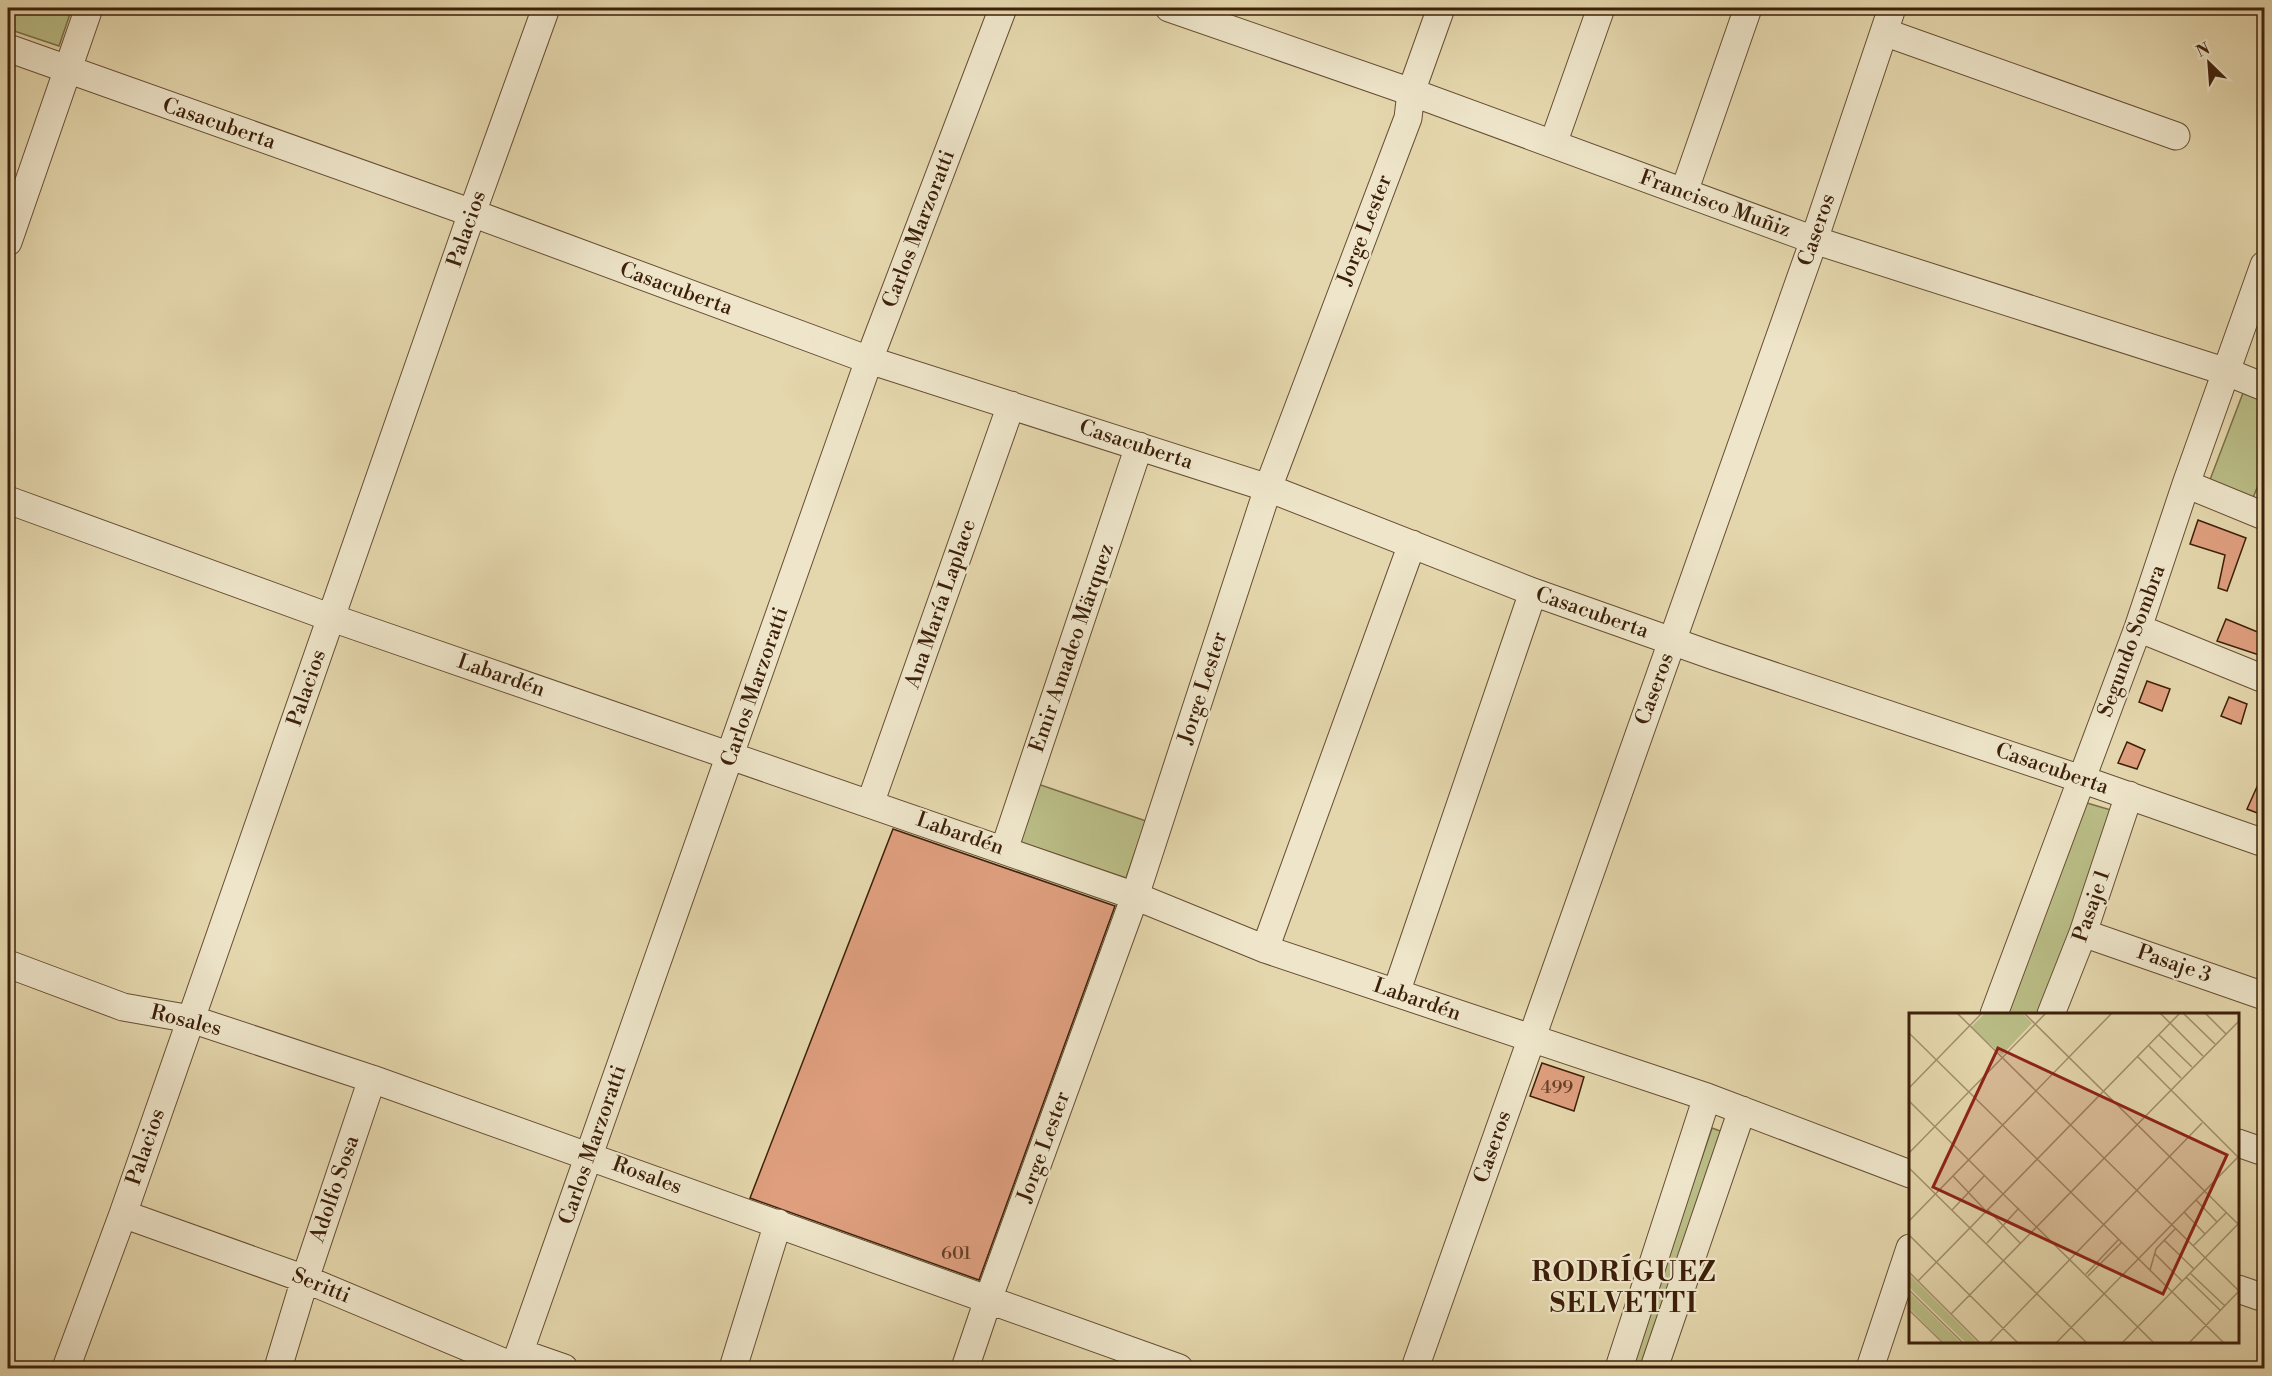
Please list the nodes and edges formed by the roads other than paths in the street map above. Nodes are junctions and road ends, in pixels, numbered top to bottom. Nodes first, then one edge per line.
1 (89, 8) edge
2 (546, 8) edge
3 (1003, 8) edge
4 (1169, 8) edge
5 (1441, 8) edge
6 (1602, 8) edge
7 (1748, 8) edge
8 (1888, 20) edge
9 (8, 48) edge
10 (67, 70) junction
11 (1411, 92) junction
12 (2176, 136) dead end
13 (1553, 144) junction
14 (1684, 192) junction
15 (472, 213) junction
16 (1814, 240) junction
17 (8, 242) edge
18 (2265, 265) edge
19 (869, 360) junction
20 (2227, 372) junction
21 (2265, 387) edge
22 (1011, 405) junction
23 (1139, 446) junction
24 (2186, 484) junction
25 (1268, 488) junction
26 (8, 500) edge
27 (2265, 516) edge
28 (1412, 544) junction
29 (1533, 592) junction
30 (332, 618) junction
31 (2138, 628) junction
32 (1672, 641) junction
33 (2265, 679) edge
34 (731, 756) junction
35 (2082, 778) junction
36 (2129, 795) junction
37 (870, 804) junction
38 (2265, 843) edge
39 (1004, 850) junction
40 (1135, 896) junction
41 (2083, 933) junction
42 (1265, 949) junction
43 (8, 964) edge
44 (1396, 993) junction
45 (2265, 996) edge
46 (1994, 1013) edge
47 (2051, 1013) edge
48 (191, 1019) junction
49 (1531, 1039) junction
50 (372, 1079) junction
51 (1707, 1097) junction
52 (1742, 1110) junction
53 (2239, 1143) edge
54 (2265, 1152) edge
55 (588, 1156) junction
56 (1909, 1173) edge
57 (123, 1214) junction
58 (778, 1223) junction
59 (1909, 1254) edge
60 (305, 1279) junction
61 (2239, 1289) edge
62 (2265, 1298) edge
63 (988, 1300) junction
64 (517, 1363) edge
65 (66, 1368) edge
66 (278, 1368) edge
67 (564, 1368) edge
68 (733, 1368) edge
69 (965, 1368) edge
70 (1179, 1368) edge
71 (1415, 1368) edge
72 (1619, 1368) edge
73 (1654, 1368) edge
74 (1870, 1368) edge

1 - 10 street
2 - 15 street, Palacios
3 - 19 street, Carlos Marzoratti
4 - 11 street, Francisco Muñiz
5 - 11 street, Jorge Lester
6 - 13 street
7 - 14 street
8 - 12 street
8 - 16 street, Caseros
9 - 10 street, Casacuberta
10 - 15 street, Casacuberta
10 - 17 street
11 - 13 street, Francisco Muñiz
11 - 25 street, Jorge Lester
13 - 14 street, Francisco Muñiz
14 - 16 street, Francisco Muñiz
15 - 19 street, Casacuberta
15 - 30 street, Palacios
16 - 20 street, Francisco Muñiz
16 - 32 street, Caseros
18 - 20 street, Segundo Sombra
19 - 22 street, Casacuberta
19 - 34 street, Carlos Marzoratti
20 - 21 street, Francisco Muñiz
20 - 24 street, Segundo Sombra
22 - 23 street, Casacuberta
22 - 37 street, Ana María Laplace
23 - 25 street, Casacuberta
23 - 39 street, Emir Amadeo Märquez
24 - 27 street
24 - 31 street, Segundo Sombra
25 - 28 street, Casacuberta
25 - 40 street, Jorge Lester
26 - 30 street, Labardén
28 - 29 street, Casacuberta
28 - 42 street
29 - 32 street, Casacuberta
29 - 44 street
30 - 34 street, Labardén
30 - 48 street, Palacios
31 - 33 street
31 - 35 street, Segundo Sombra
32 - 35 street, Casacuberta
32 - 49 street, Caseros
34 - 37 street, Labardén
34 - 55 street, Carlos Marzoratti
35 - 36 street, Casacuberta
35 - 46 street, Segundo Sombra
36 - 38 street, Casacuberta
36 - 41 street, Pasaje 1
37 - 39 street, Labardén
39 - 40 street, Labardén
40 - 42 street, Labardén
40 - 63 street, Jorge Lester
41 - 45 street, Pasaje 3
41 - 47 street, Pasaje 1
42 - 44 street, Labardén
43 - 48 street, Rosales
44 - 49 street, Labardén
48 - 50 street, Rosales
48 - 57 street, Palacios
49 - 51 street, Labardén
49 - 71 street, Caseros
50 - 55 street, Rosales
50 - 60 street, Adolfo Sosa
51 - 52 street, Labardén
51 - 72 street
52 - 56 street, Labardén
52 - 73 street
53 - 54 street
55 - 58 street, Rosales
55 - 64 street, Carlos Marzoratti
57 - 60 street, Seritti
57 - 65 street, Palacios
58 - 63 street, Rosales
58 - 68 street
59 - 74 street
60 - 64 street, Seritti
60 - 66 street, Adolfo Sosa
61 - 62 street
63 - 69 street, Jorge Lester
63 - 70 street, Rosales
64 - 67 street, Seritti

